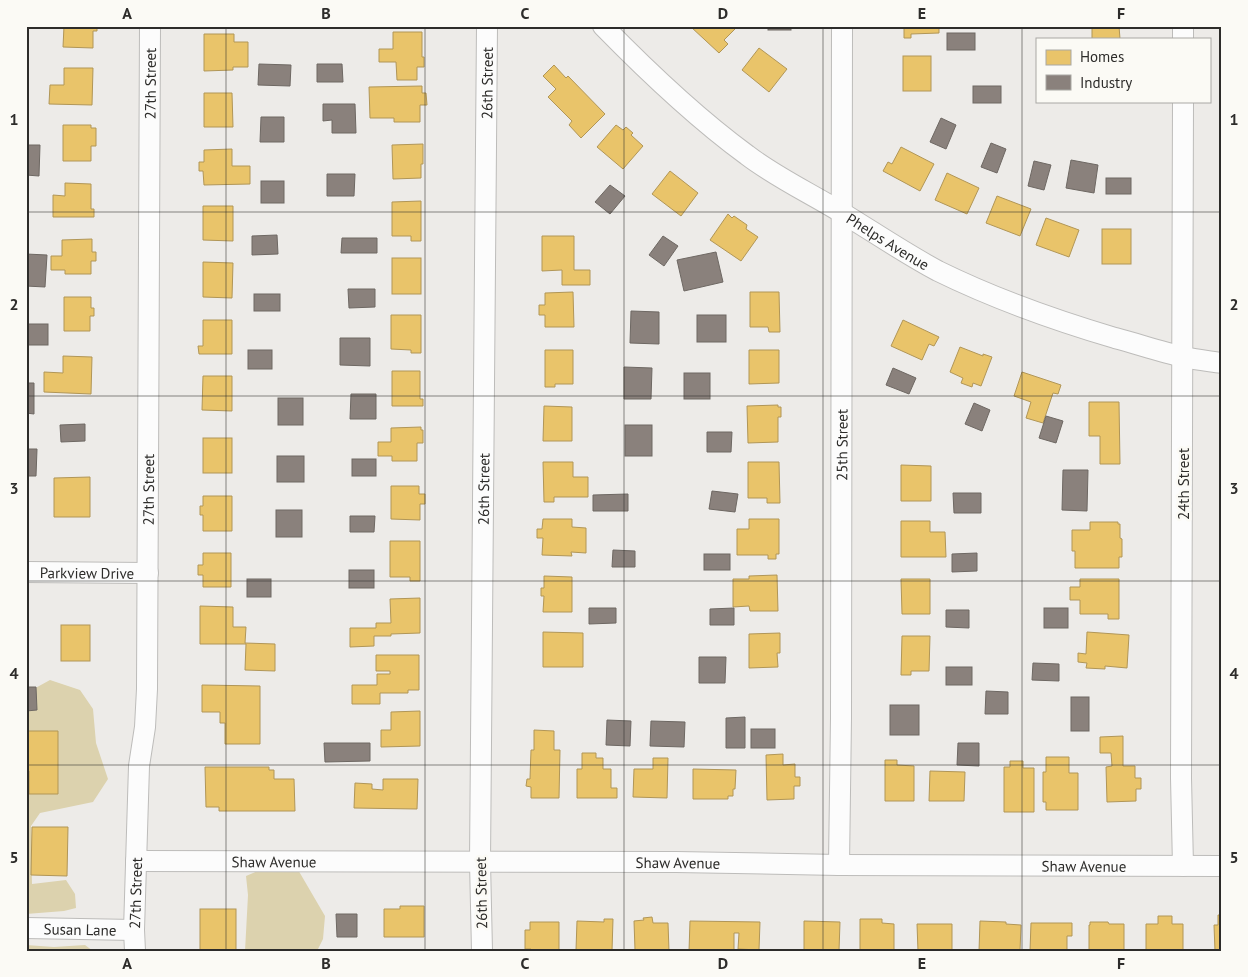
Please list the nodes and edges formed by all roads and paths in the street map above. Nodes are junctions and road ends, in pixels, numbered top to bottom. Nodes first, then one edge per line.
1 (150, 26) edge
2 (487, 26) edge
3 (603, 26) edge
4 (842, 26) edge
5 (1183, 102) edge
6 (842, 213) junction
7 (1183, 357) junction
8 (1222, 363) edge
9 (26, 572) edge
10 (148, 573) junction
11 (136, 861) junction
12 (480, 862) junction
13 (839, 865) junction
14 (1183, 866) junction
15 (1222, 866) edge
16 (26, 928) edge
17 (134, 930) junction
18 (134, 951) edge
19 (482, 951) edge

1 - 10 street, 27th Street
2 - 12 street, 26th Street
3 - 6 street, Phelps Avenue
4 - 6 street, 25th Street
5 - 7 street, 24th Street
6 - 7 street, Phelps Avenue
6 - 13 street, 25th Street
7 - 8 street, Phelps Avenue
7 - 14 street, 24th Street
9 - 10 street, Parkview Drive
10 - 11 street, 27th Street
11 - 12 street, Shaw Avenue
11 - 17 street, 27th Street
12 - 13 street, Shaw Avenue
12 - 19 street, 26th Street
13 - 14 street, Shaw Avenue
14 - 15 street, Shaw Avenue
16 - 17 street, Susan Lane
17 - 18 street, 27th Street

